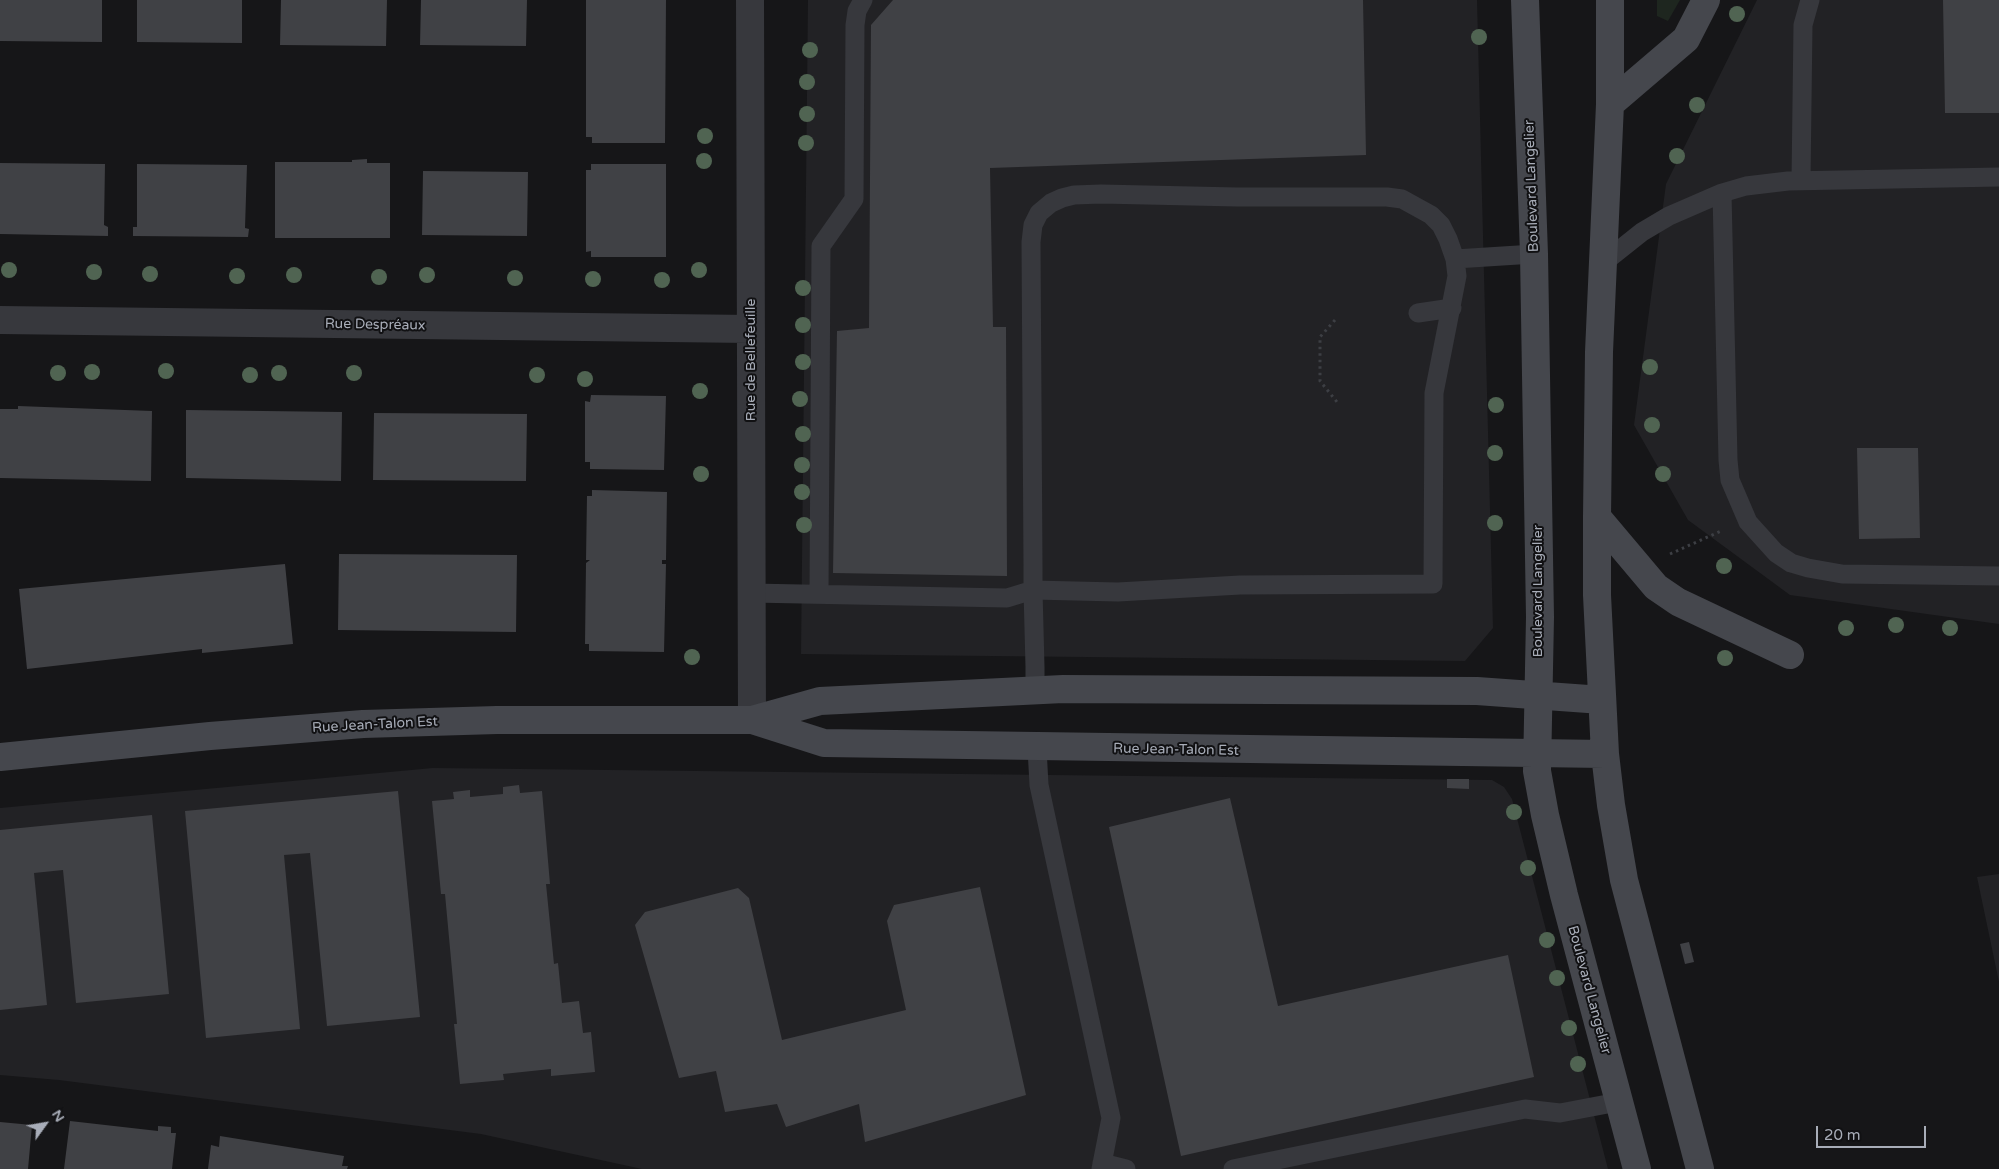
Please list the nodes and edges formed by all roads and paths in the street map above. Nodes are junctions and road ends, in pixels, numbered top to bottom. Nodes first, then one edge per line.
1 (750, 0) edge
2 (863, 0) edge
3 (1526, 0) edge
4 (1610, 0) edge
5 (1706, 0) edge
6 (1810, 0) edge
7 (1610, 104) junction
8 (1999, 177) edge
9 (1801, 180) junction
10 (1722, 193) junction
11 (1534, 254) junction
12 (1456, 259) junction
13 (1603, 263) junction
14 (1452, 308) junction
15 (1418, 313) dead end
16 (0, 320) edge
17 (1336, 320) dead end
18 (751, 329) junction
19 (1337, 402) dead end
20 (1597, 517) junction
21 (1999, 576) edge
22 (1033, 590) junction
23 (751, 593) junction
24 (819, 594) junction
25 (1790, 655) dead end
26 (1035, 690) junction
27 (1537, 696) junction
28 (1602, 700) junction
29 (752, 720) junction
30 (1037, 748) junction
31 (1537, 753) junction
32 (1605, 754) junction
33 (0, 756) edge
34 (1618, 1102) junction
35 (1101, 1166) edge
36 (1126, 1169) edge
37 (1233, 1169) edge
38 (1637, 1169) edge
39 (1700, 1169) edge

1 - 18 street, Rue de Bellefeuille
2 - 24 lane
3 - 11 main road, Boulevard Langelier
4 - 7 main road
5 - 7 main road
6 - 9 lane
7 - 13 main road
8 - 9 lane
9 - 10 lane
10 - 13 lane
10 - 21 lane
11 - 12 lane
11 - 27 main road, Boulevard Langelier
12 - 14 lane
12 - 22 lane
13 - 20 main road
14 - 15 lane
14 - 22 lane
16 - 18 street, Rue Despréaux
17 - 19 path
18 - 23 street, Rue de Bellefeuille
20 - 25 main road
20 - 28 main road
22 - 24 lane
22 - 26 lane
23 - 24 lane
23 - 29 street, Rue de Bellefeuille
26 - 27 main road, Rue Jean-Talon Est
26 - 29 main road, Rue Jean-Talon Est
27 - 28 main road, Rue Jean-Talon Est
27 - 31 main road, Boulevard Langelier
28 - 32 main road
29 - 30 main road, Rue Jean-Talon Est
29 - 33 main road, Rue Jean-Talon Est
30 - 31 main road, Rue Jean-Talon Est
30 - 35 lane
31 - 32 main road, Rue Jean-Talon Est
31 - 34 main road, Boulevard Langelier
32 - 39 main road
34 - 37 lane
34 - 38 main road, Boulevard Langelier
35 - 36 lane

